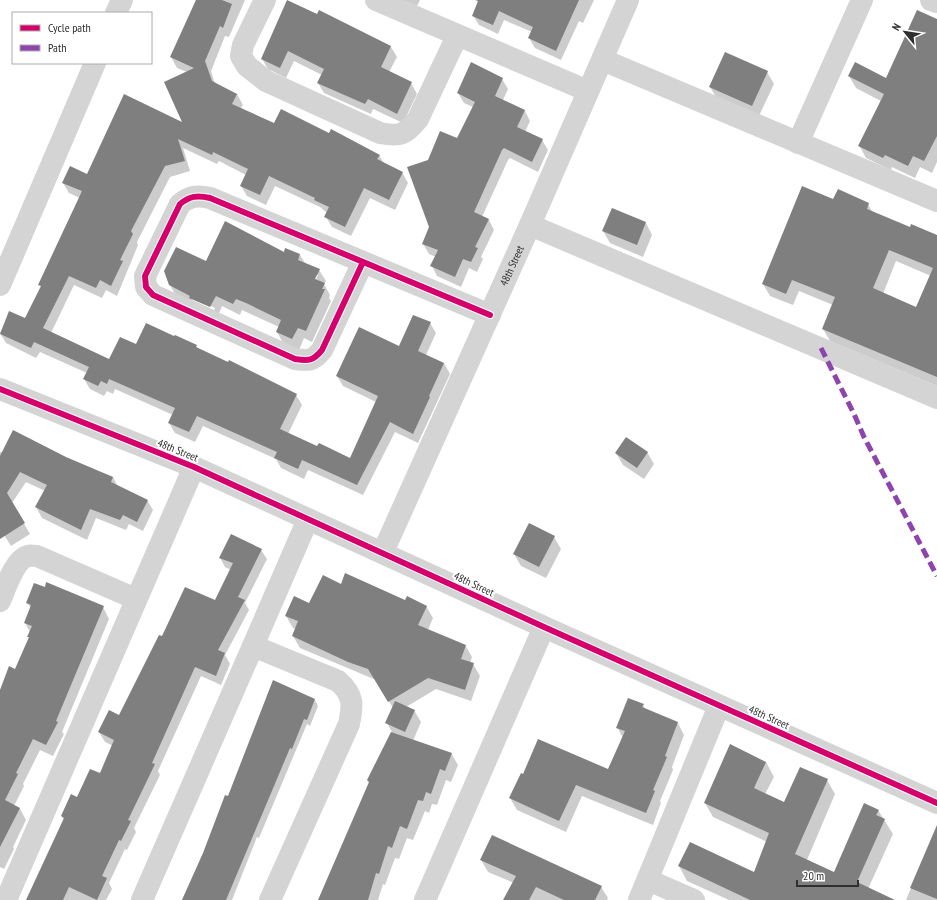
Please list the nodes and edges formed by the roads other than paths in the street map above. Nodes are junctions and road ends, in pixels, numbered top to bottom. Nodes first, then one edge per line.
1 (122, 0) edge
2 (265, 0) edge
3 (376, 0) edge
4 (628, 0) edge
5 (862, 0) edge
6 (931, 0) edge
7 (937, 2) edge
8 (116, 12) edge
9 (457, 36) junction
10 (603, 60) junction
11 (95, 64) edge
12 (588, 91) junction
13 (798, 143) junction
14 (937, 201) edge
15 (530, 225) junction
16 (363, 262) junction
17 (0, 285) edge
18 (490, 315) junction
19 (0, 389) edge
20 (937, 398) edge
21 (194, 467) junction
22 (308, 519) junction
23 (383, 552) junction
24 (136, 599) junction
25 (0, 601) edge
26 (544, 627) junction
27 (253, 646) junction
28 (720, 706) junction
29 (937, 803) edge
30 (648, 880) junction
31 (6, 900) edge
32 (142, 900) edge
33 (270, 900) edge
34 (426, 900) edge
35 (639, 900) edge
36 (694, 900) edge

1 - 8 street
2 - 9 street
3 - 9 street
4 - 10 street, 48th Street
5 - 13 street
6 - 7 street
9 - 12 street
10 - 12 street, 48th Street
10 - 13 street
11 - 17 street
12 - 15 street, 48th Street
13 - 14 street
15 - 18 street, 48th Street
15 - 20 street
16 - 16 street
16 - 18 street
18 - 23 street, 48th Street
19 - 21 street, 48th Street
21 - 22 street, 48th Street
21 - 24 street
22 - 23 street, 48th Street
22 - 27 street
23 - 26 street, 48th Street
24 - 25 street
24 - 31 street
26 - 28 street, 48th Street
26 - 34 street
27 - 32 street
27 - 33 street
28 - 29 street, 48th Street
28 - 30 street
30 - 35 street
30 - 36 street

